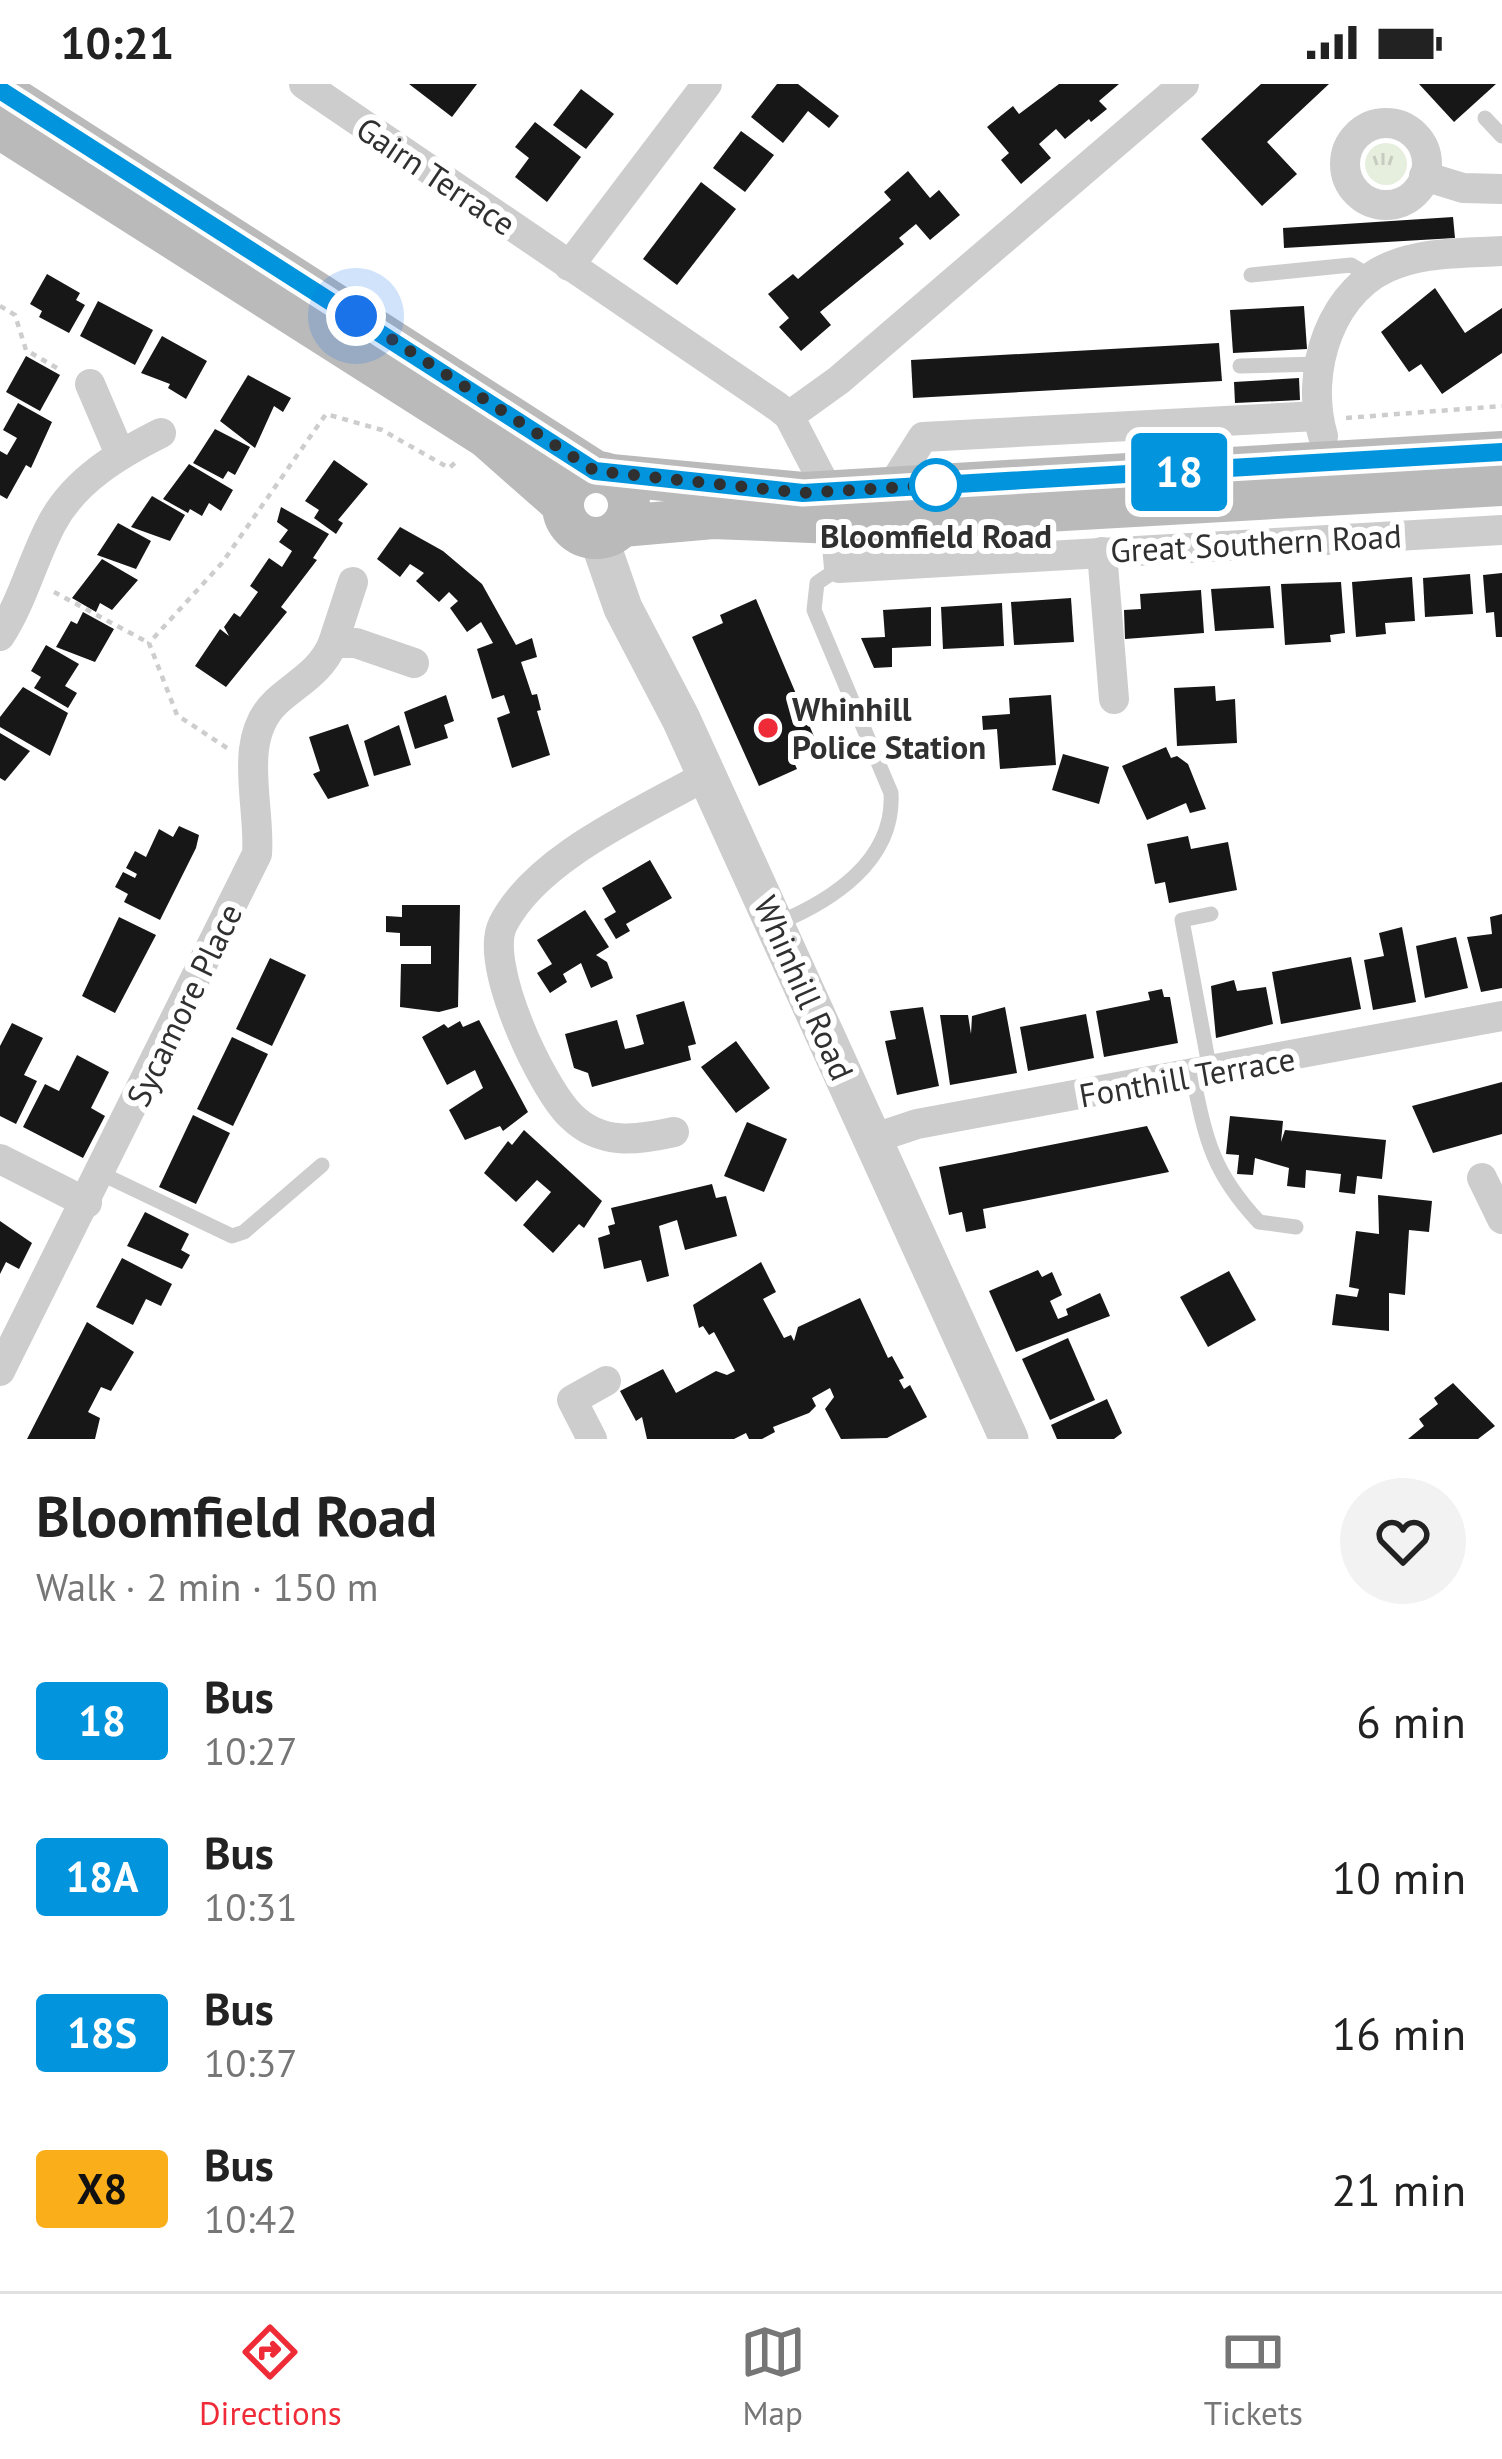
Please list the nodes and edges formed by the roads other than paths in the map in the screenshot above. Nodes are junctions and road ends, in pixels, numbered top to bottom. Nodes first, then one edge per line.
1 (304, 84) edge
2 (707, 84) edge
3 (1184, 84) edge
4 (0, 90) edge
5 (1485, 118) dead end
6 (0, 128) edge
7 (1502, 136) edge
8 (1424, 176) dead end
9 (1502, 189) edge
10 (1502, 251) edge
11 (569, 266) junction
12 (1252, 274) dead end
13 (1371, 277) junction
14 (1321, 364) junction
15 (1240, 367) dead end
16 (90, 385) road end
17 (789, 416) junction
18 (1317, 416) junction
19 (161, 433) dead end
20 (1502, 452) edge
21 (120, 454) junction
22 (1332, 463) junction
23 (603, 473) junction
24 (1502, 485) edge
25 (892, 486) junction
26 (562, 504) junction
27 (832, 507) junction
28 (1502, 530) edge
29 (610, 532) junction
30 (1102, 552) junction
31 (839, 568) junction
32 (353, 582) dead end
33 (0, 636) edge
34 (334, 643) junction
35 (414, 663) dead end
36 (1114, 699) dead end
37 (707, 775) junction
38 (1211, 914) dead end
39 (775, 924) junction
40 (1502, 1016) edge
41 (1202, 1076) junction
42 (674, 1132) dead end
43 (872, 1138) junction
44 (0, 1159) edge
45 (322, 1165) dead end
46 (102, 1174) junction
47 (1483, 1178) dead end
48 (87, 1203) junction
49 (1502, 1219) edge
50 (1296, 1227) dead end
51 (0, 1372) edge
52 (606, 1382) dead end
53 (996, 1434) edge
54 (592, 1439) edge

1 - 11 street, Gairn Terrace
2 - 11 street
3 - 17 street
4 - 23 main road, Great Southern Road
5 - 7 lane
6 - 26 main road
8 - 9 street
10 - 13 street
11 - 17 street
12 - 13 lane
13 - 14 street
14 - 15 lane
14 - 18 street
16 - 21 street
17 - 27 street
18 - 22 street
18 - 25 street
19 - 21 street
20 - 22 main road, Great Southern Road
21 - 33 street
22 - 25 main road, Great Southern Road
23 - 26 main road
23 - 27 main road, Great Southern Road
23 - 29 main road
24 - 27 main road, Great Southern Road
25 - 27 main road, Great Southern Road
26 - 29 main road
27 - 29 main road, Great Southern Road
27 - 31 street
28 - 30 street, Great Southern Road
29 - 37 street, Whinhill Road
30 - 31 street, Great Southern Road
30 - 36 street
31 - 39 lane
32 - 34 street, Sycamore Place
34 - 35 street
34 - 46 street, Sycamore Place
37 - 39 street, Whinhill Road
37 - 42 street
38 - 41 lane
39 - 43 street, Whinhill Road
40 - 41 street, Fonthill Terrace
41 - 43 street, Fonthill Terrace
41 - 50 lane
43 - 53 street, Whinhill Road
44 - 48 street
45 - 46 lane
46 - 48 street, Sycamore Place
47 - 49 street
48 - 51 street, Sycamore Place
52 - 54 street

